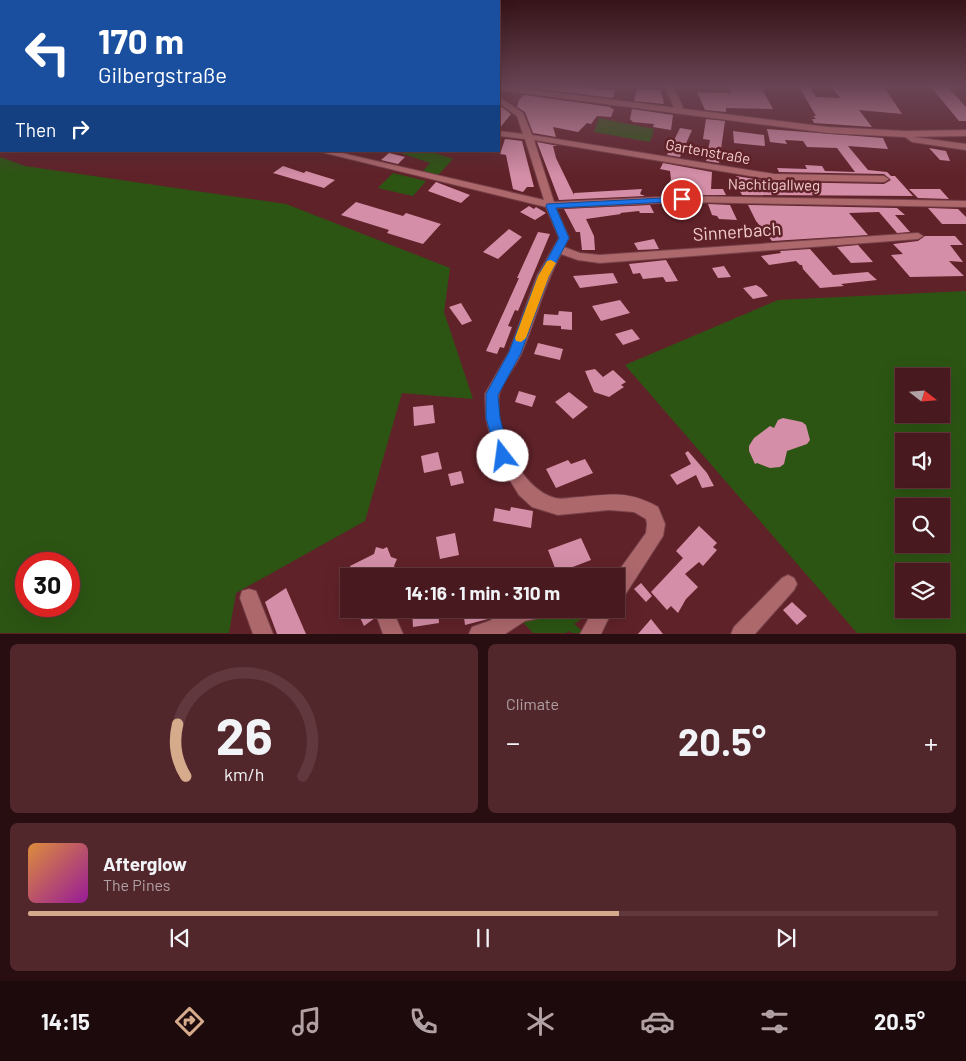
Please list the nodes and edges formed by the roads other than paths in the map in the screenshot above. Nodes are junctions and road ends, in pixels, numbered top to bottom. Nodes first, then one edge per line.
1 (521, 117) edge
2 (718, 117) edge
3 (966, 133) edge
4 (500, 134) edge
5 (906, 134) junction
6 (528, 138) junction
7 (966, 147) edge
8 (325, 152) edge
9 (884, 179) dead end
10 (966, 204) edge
11 (550, 206) junction
12 (918, 236) dead end
13 (559, 249) junction
14 (625, 578) edge
15 (788, 584) dead end
16 (249, 598) dead end
17 (387, 618) edge
18 (512, 618) edge
19 (599, 618) edge
20 (263, 634) edge
21 (393, 634) edge
22 (480, 634) edge
23 (590, 634) edge
24 (741, 634) edge

1 - 6 street
2 - 5 main road
3 - 5 main road
4 - 6 street, Gartenstraße
5 - 7 street
6 - 9 street, Gartenstraße
6 - 11 street
8 - 11 street, Nachtigallweg
10 - 11 street, Nachtigallweg
11 - 13 street
12 - 13 street, Sinnerbach
13 - 14 street
15 - 24 street
16 - 20 street
17 - 21 street
18 - 22 street
19 - 23 street

